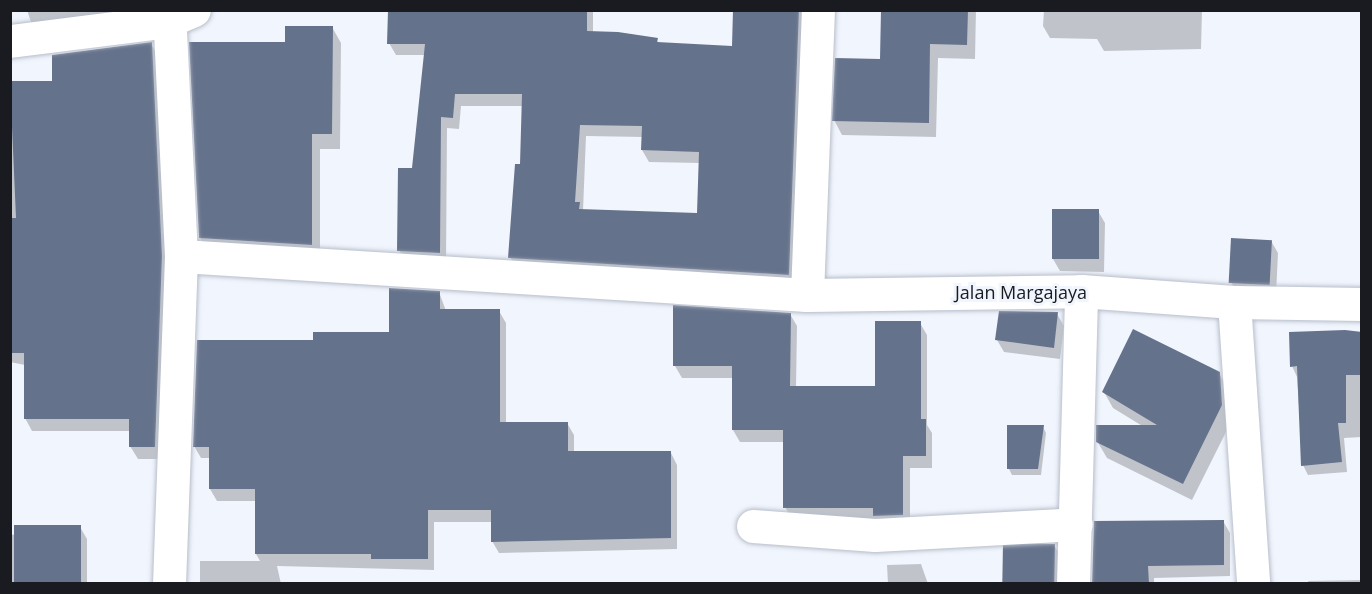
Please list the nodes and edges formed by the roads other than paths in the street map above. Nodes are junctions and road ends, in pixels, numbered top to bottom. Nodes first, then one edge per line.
1 (818, 10) edge
2 (177, 14) edge
3 (10, 41) edge
4 (181, 256) junction
5 (1081, 291) junction
6 (807, 295) junction
7 (1234, 302) junction
8 (1362, 304) edge
9 (1076, 524) junction
10 (753, 526) dead end
11 (169, 584) edge
12 (1073, 584) edge
13 (1253, 584) edge

1 - 6 street
2 - 3 street
2 - 4 street
4 - 6 street, Jalan Margajaya
4 - 11 street
5 - 6 street, Jalan Margajaya
5 - 7 street, Jalan Margajaya
5 - 9 street
7 - 8 street, Jalan Margajaya
7 - 13 street
9 - 10 street
9 - 12 street

